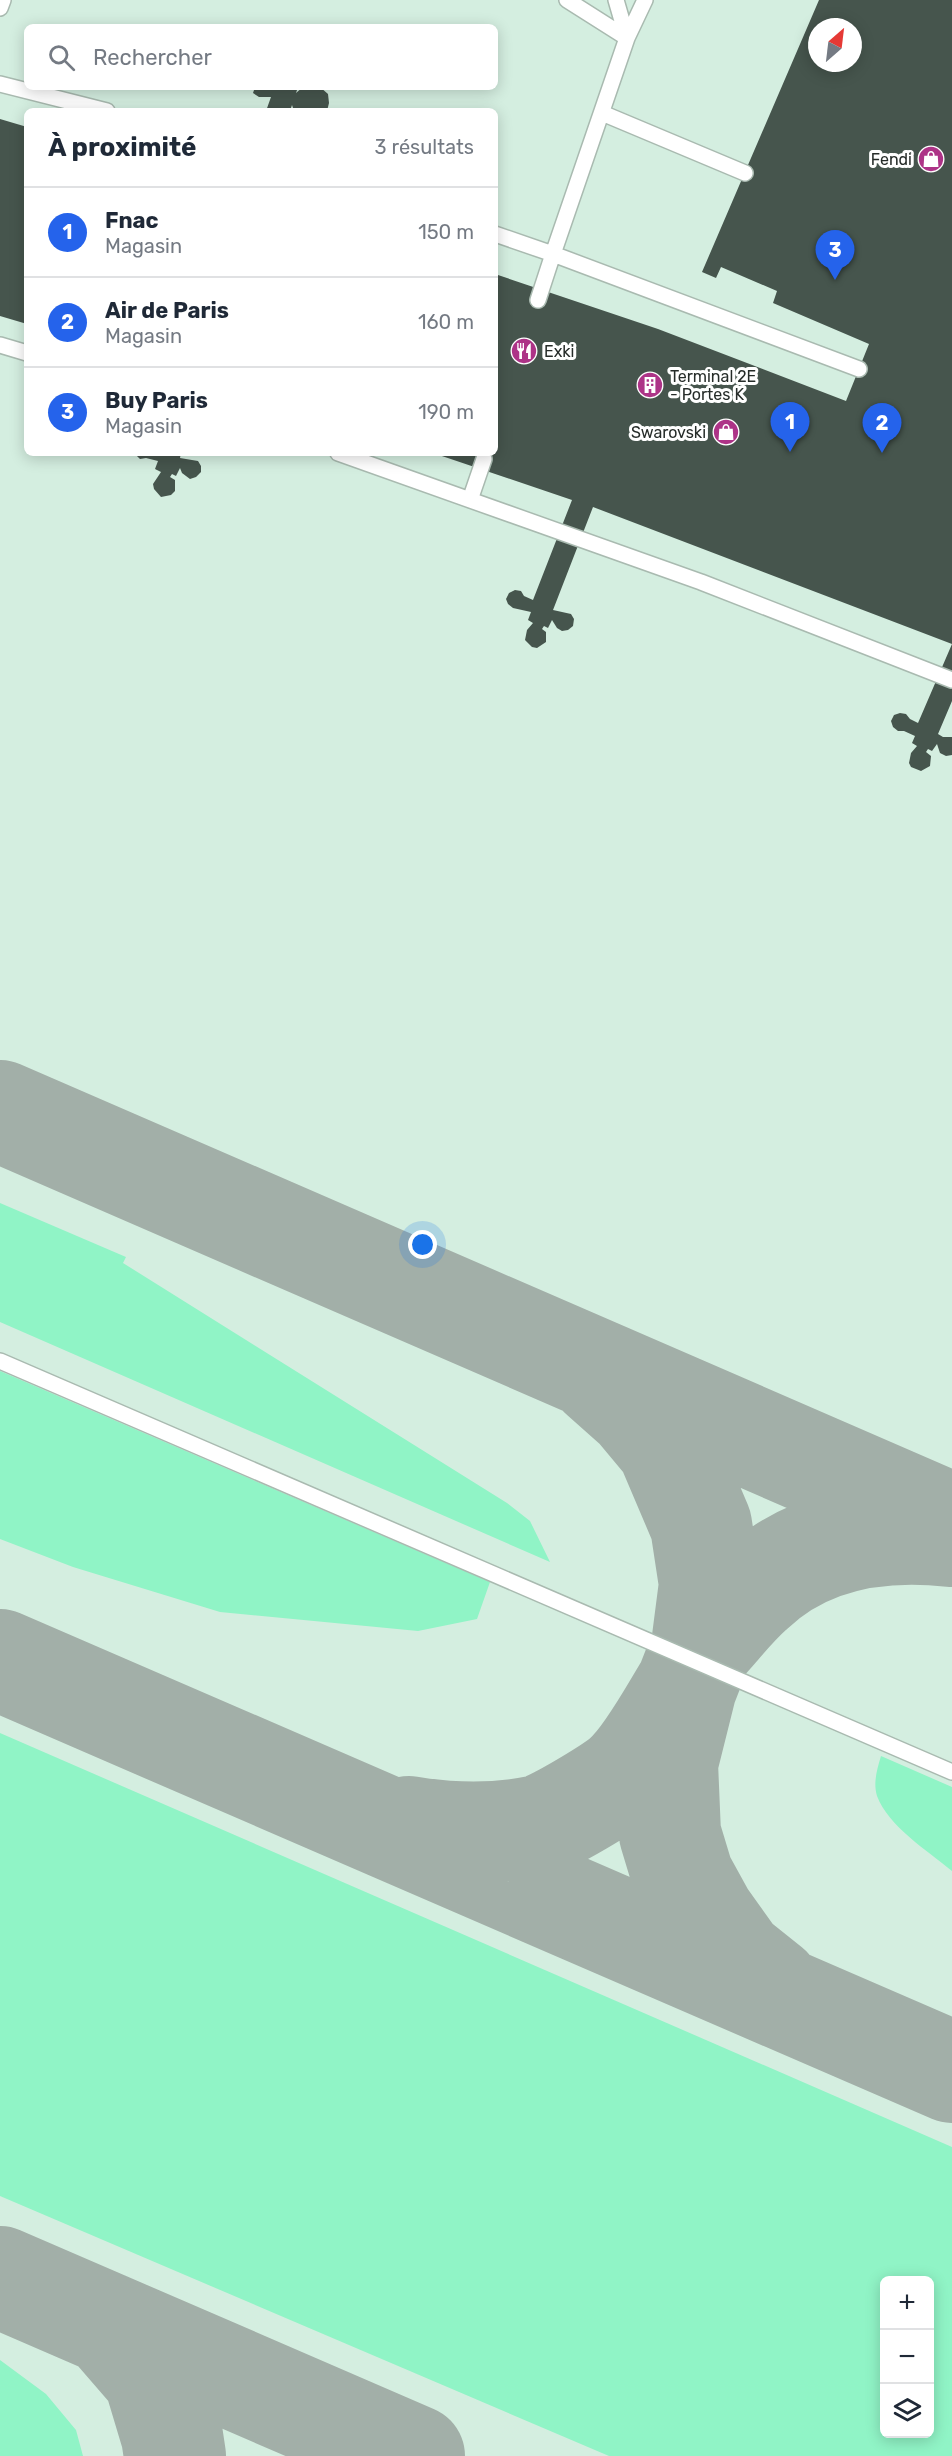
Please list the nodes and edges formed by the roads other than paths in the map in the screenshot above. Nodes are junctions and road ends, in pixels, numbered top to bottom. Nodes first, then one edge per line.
1 (3, 0) edge
2 (567, 0) edge
3 (616, 0) edge
4 (645, 0) edge
5 (0, 8) edge
6 (627, 38) junction
7 (0, 84) edge
8 (24, 90) edge
9 (24, 90) edge
10 (96, 108) edge
11 (602, 113) junction
12 (744, 173) dead end
13 (498, 235) edge
14 (553, 254) junction
15 (538, 300) dead end
16 (0, 345) edge
17 (24, 352) edge
18 (859, 369) dead end
19 (346, 456) edge
20 (484, 459) dead end
21 (470, 500) junction
22 (952, 680) edge
23 (0, 1361) edge
24 (952, 1773) edge

1 - 5 lane
2 - 6 lane
3 - 6 lane
4 - 6 lane
6 - 11 lane
7 - 8 lane
9 - 10 lane
11 - 12 lane
11 - 14 lane
13 - 14 lane
14 - 15 lane
14 - 18 lane
16 - 17 lane
19 - 21 lane
20 - 21 lane
21 - 22 lane
23 - 24 lane

